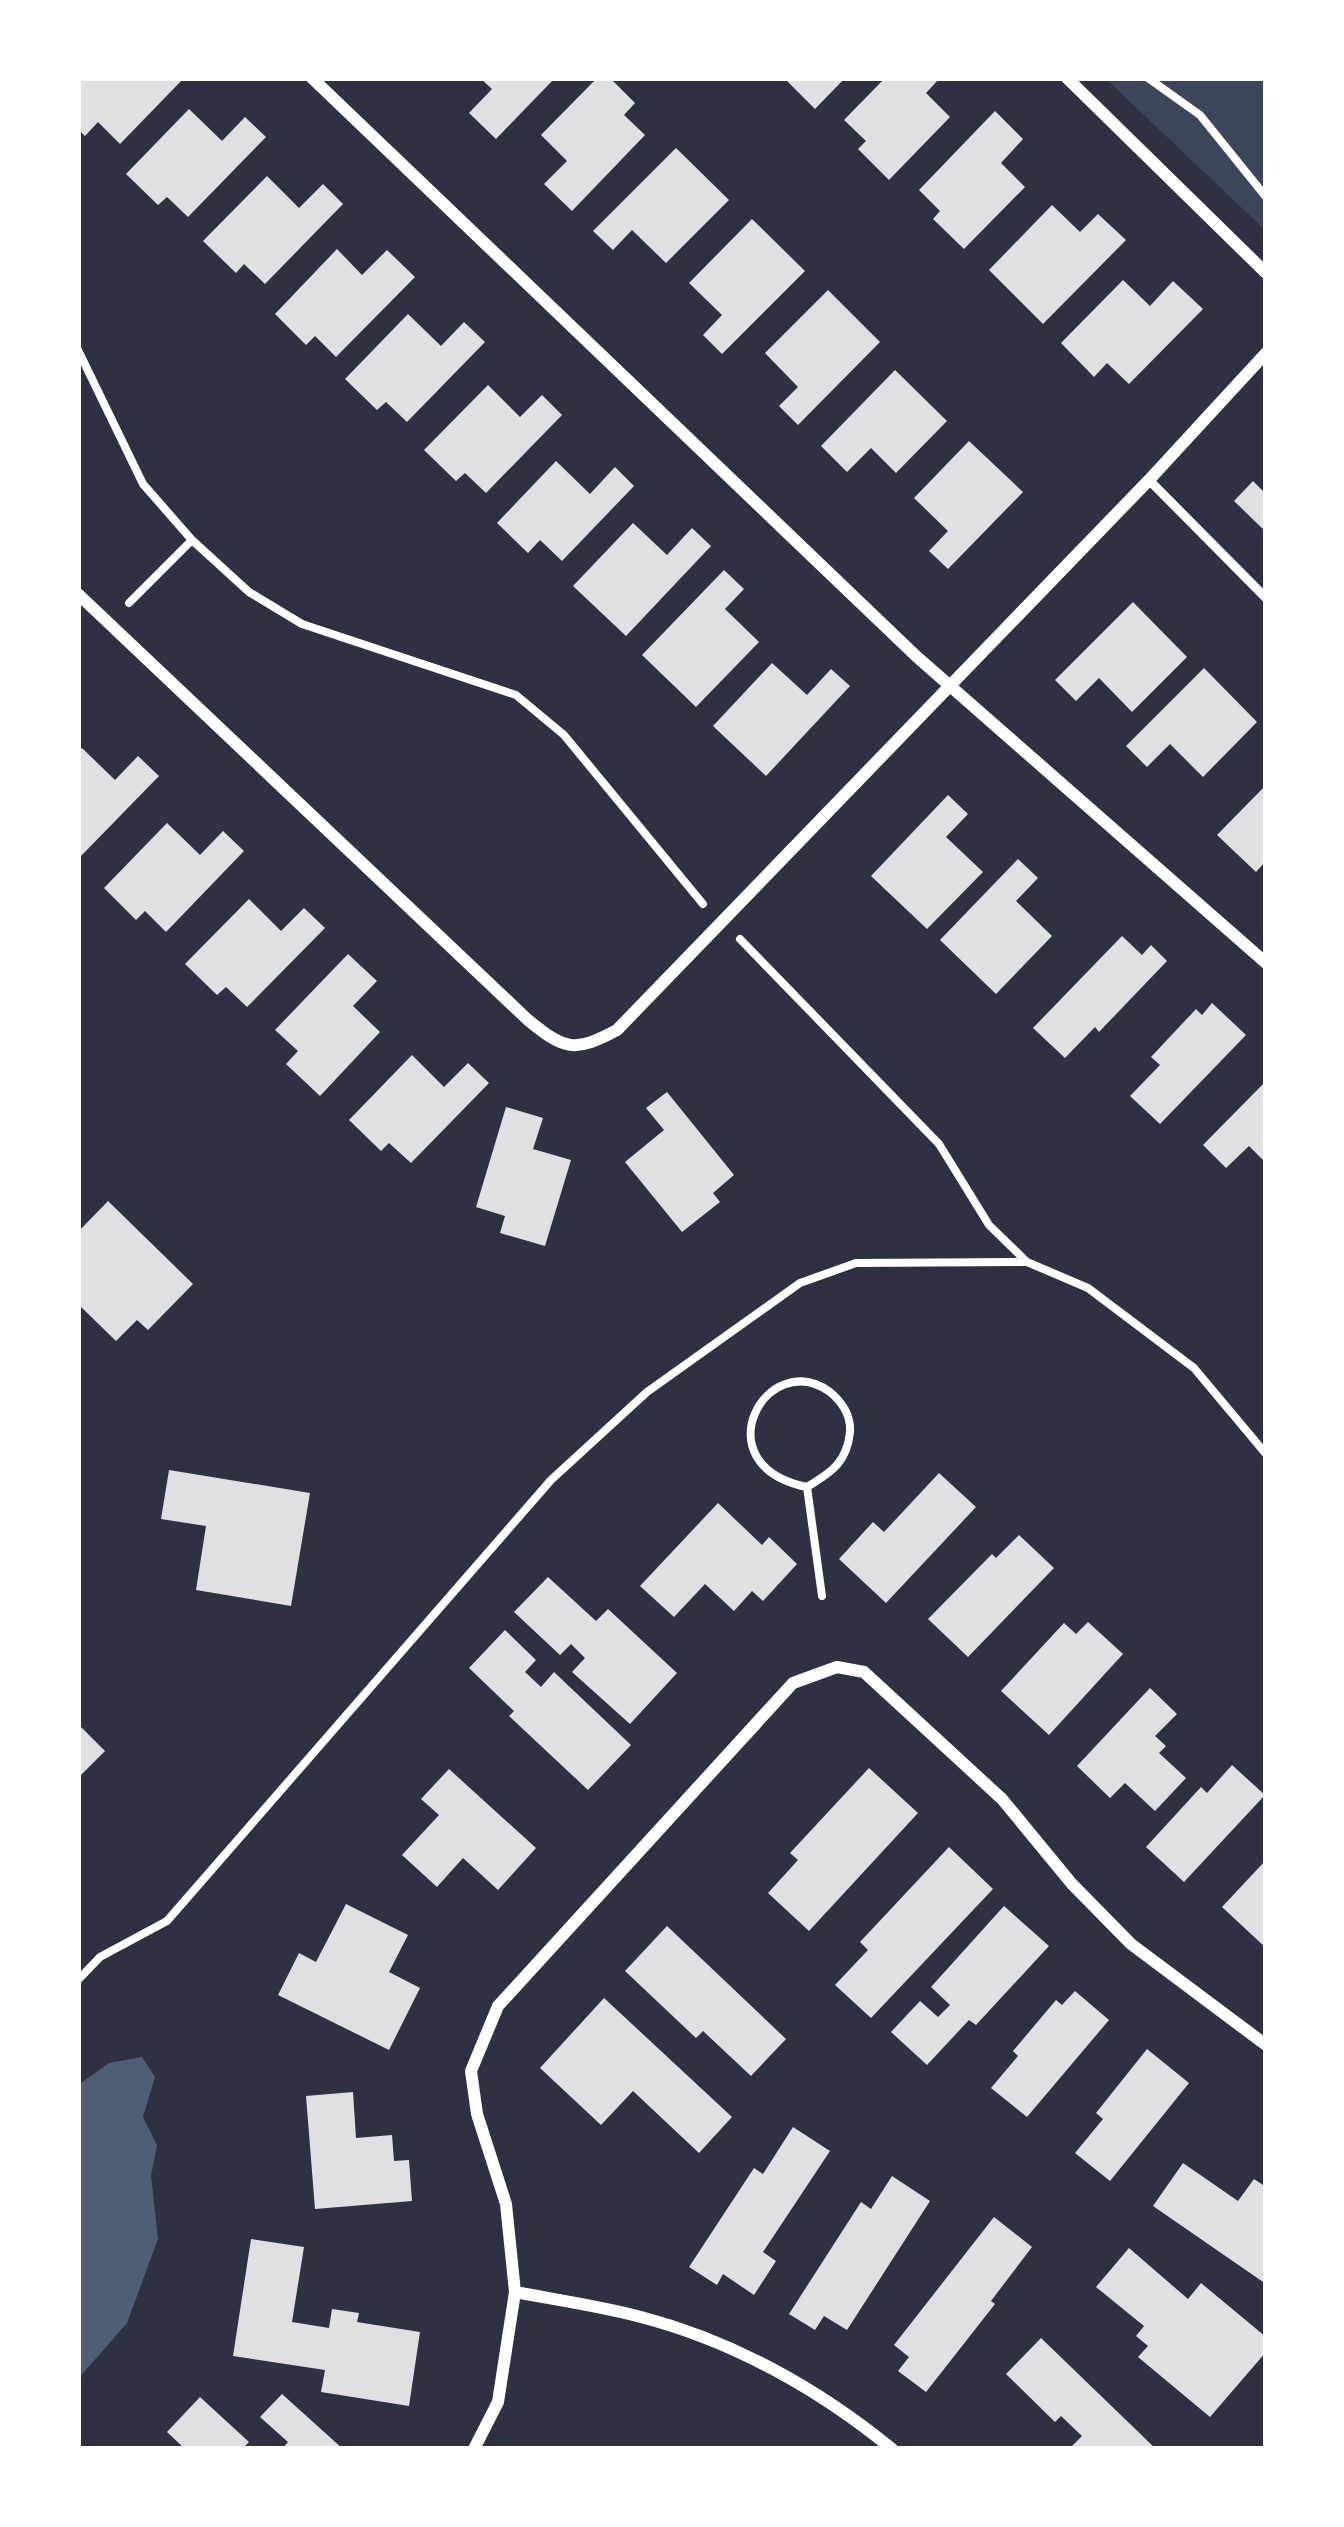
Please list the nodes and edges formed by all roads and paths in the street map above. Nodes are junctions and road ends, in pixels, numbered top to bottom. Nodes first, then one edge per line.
1 (312, 78) edge
2 (1067, 78) edge
3 (1148, 78) edge
4 (1266, 197) edge
5 (1266, 273) edge
6 (78, 350) edge
7 (1266, 352) edge
8 (1149, 480) junction
9 (192, 540) junction
10 (78, 593) edge
11 (1266, 598) edge
12 (129, 603) dead end
13 (950, 686) junction
14 (721, 922) junction
15 (1266, 963) edge
16 (1027, 1262) junction
17 (1266, 1454) edge
18 (806, 1487) junction
19 (822, 1595) dead end
20 (78, 1980) edge
21 (1266, 2045) edge
22 (514, 2292) junction
23 (474, 2449) edge
24 (892, 2449) edge

1 - 13 street
2 - 5 street
3 - 4 path
6 - 9 path
7 - 8 street
8 - 11 lane
8 - 13 street
9 - 12 path
9 - 14 path
10 - 14 street
13 - 14 street
13 - 15 street
14 - 16 path
16 - 17 path
16 - 20 path
18 - 18 path
18 - 19 path
21 - 22 street
22 - 23 street
22 - 24 street

